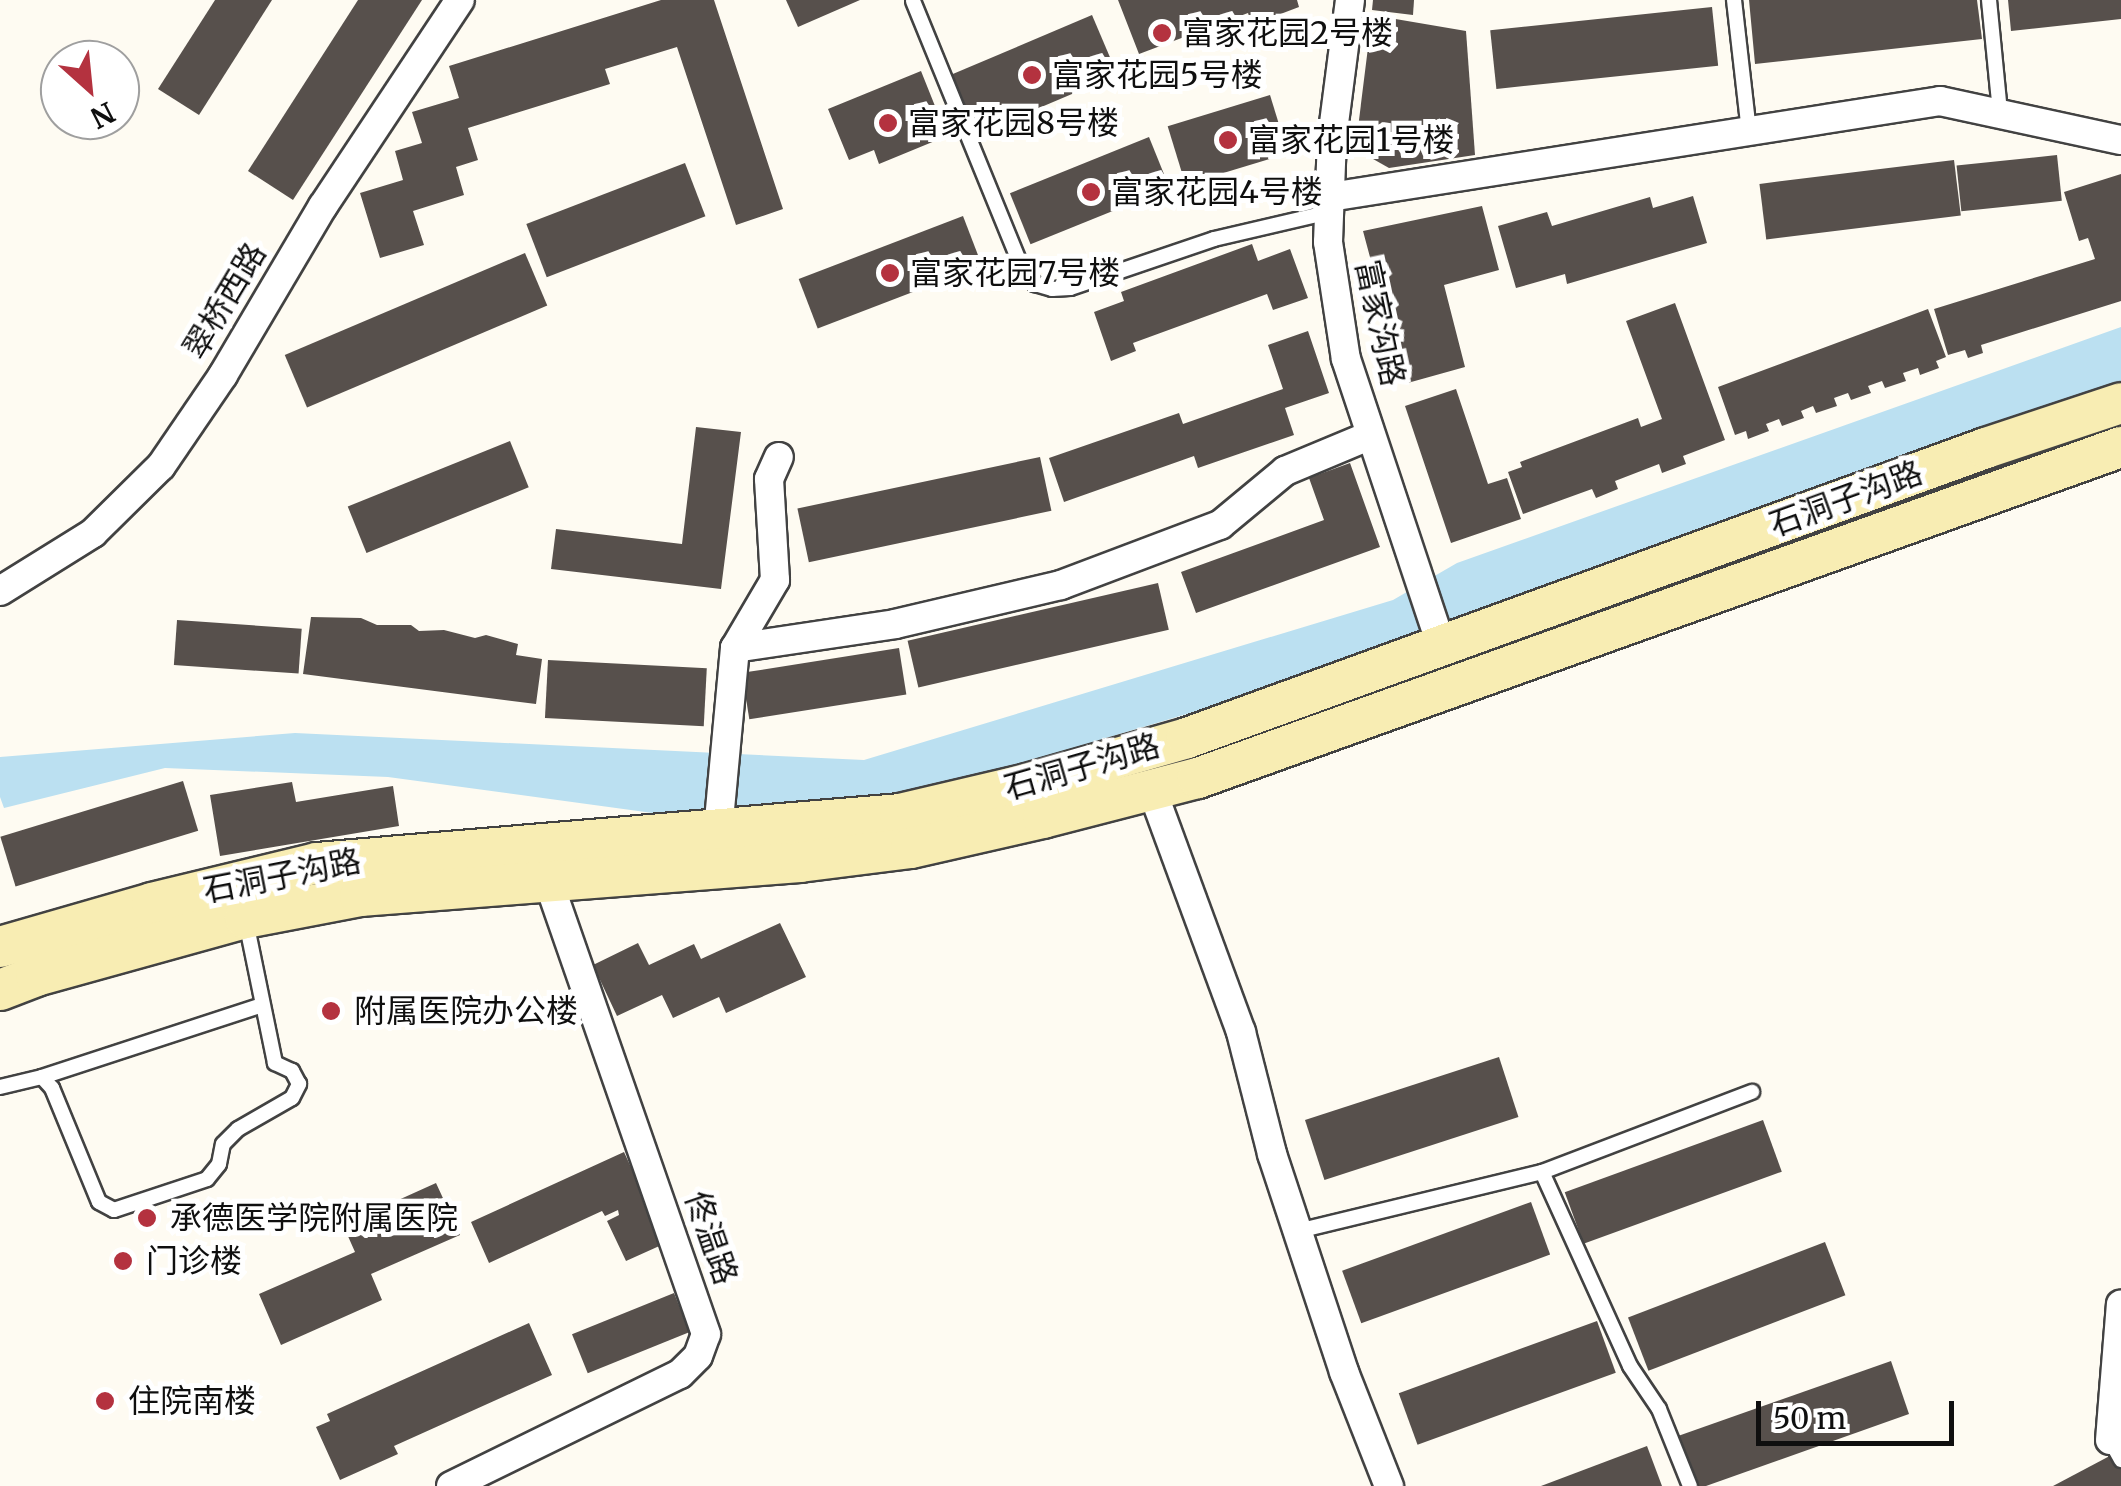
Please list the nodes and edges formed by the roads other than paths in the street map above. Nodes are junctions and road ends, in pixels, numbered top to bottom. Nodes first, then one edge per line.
1 (460, 0) edge
2 (913, 0) edge
3 (1350, 0) edge
4 (1734, 0) edge
5 (1989, 0) edge
6 (2000, 113) junction
7 (1749, 131) junction
8 (2121, 140) edge
9 (1330, 205) junction
10 (2121, 403) edge
11 (1372, 436) junction
12 (2121, 447) edge
13 (779, 457) dead end
14 (0, 590) edge
15 (1440, 643) junction
16 (734, 648) junction
17 (1152, 790) junction
18 (718, 824) junction
19 (548, 878) junction
20 (245, 918) junction
21 (0, 947) edge
22 (0, 990) edge
23 (262, 1005) junction
24 (42, 1077) junction
25 (0, 1087) edge
26 (1752, 1092) dead end
27 (1542, 1172) junction
28 (1298, 1231) junction
29 (2121, 1304) edge
30 (2115, 1450) edge
31 (451, 1486) edge
32 (1389, 1486) edge
33 (1690, 1486) edge

1 - 14 street, 翠桥西路
2 - 9 lane
3 - 9 street, 富家沟路
4 - 7 lane
5 - 6 lane
6 - 7 street
6 - 8 street
7 - 9 street
9 - 11 street, 富家沟路
10 - 15 main road, 石洞子沟路
11 - 15 street, 富家沟路
11 - 16 street
12 - 17 main road, 石洞子沟路
13 - 16 street
15 - 18 main road, 石洞子沟路
16 - 18 street
17 - 19 main road, 石洞子沟路
17 - 28 street
18 - 21 main road, 石洞子沟路
19 - 20 main road, 石洞子沟路
19 - 31 street, 佟温路
20 - 22 main road, 石洞子沟路
20 - 23 lane
23 - 24 lane
23 - 24 lane
24 - 25 lane
26 - 27 lane
27 - 28 lane
27 - 33 lane
28 - 32 street
29 - 30 street

